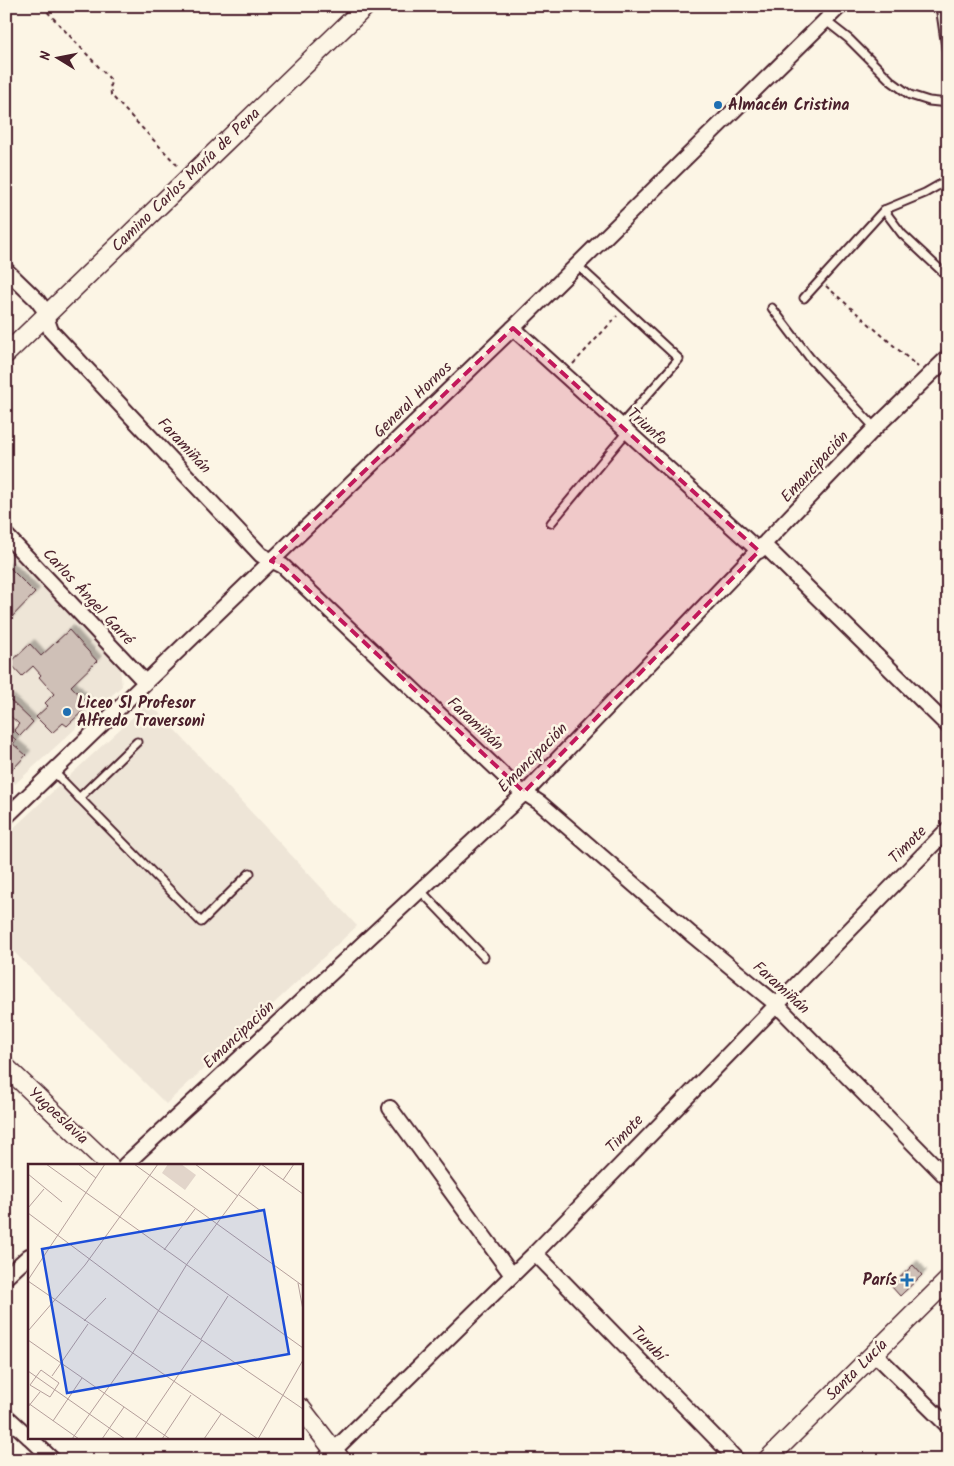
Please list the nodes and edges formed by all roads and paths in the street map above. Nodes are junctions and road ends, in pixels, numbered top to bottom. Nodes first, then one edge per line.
1 (42, 6) edge
2 (366, 6) edge
3 (840, 6) edge
4 (940, 6) edge
5 (945, 6) edge
6 (948, 9) edge
7 (826, 21) junction
8 (948, 61) edge
9 (948, 103) edge
10 (190, 177) junction
11 (948, 180) edge
12 (884, 210) junction
13 (577, 265) junction
14 (6, 270) edge
15 (948, 277) edge
16 (820, 282) junction
17 (804, 298) dead end
18 (624, 308) junction
19 (772, 308) dead end
20 (45, 316) junction
21 (513, 328) junction
22 (6, 354) edge
23 (948, 356) edge
24 (563, 375) junction
25 (928, 376) junction
26 (875, 428) junction
27 (623, 430) junction
28 (551, 523) dead end
29 (6, 535) edge
30 (762, 549) junction
31 (271, 561) junction
32 (145, 682) junction
33 (948, 726) edge
34 (138, 742) dead end
35 (53, 772) junction
36 (524, 792) junction
37 (80, 798) junction
38 (6, 817) edge
39 (948, 829) edge
40 (250, 873) dead end
41 (420, 890) junction
42 (484, 957) dead end
43 (776, 1004) junction
44 (6, 1068) edge
45 (390, 1108) dead end
46 (108, 1164) edge
47 (126, 1164) edge
48 (948, 1178) edge
49 (535, 1253) junction
50 (28, 1257) edge
51 (512, 1275) junction
52 (6, 1277) edge
53 (948, 1280) edge
54 (874, 1353) junction
55 (302, 1410) edge
56 (6, 1416) edge
57 (948, 1426) edge
58 (28, 1436) edge
59 (30, 1438) edge
60 (333, 1457) edge
61 (53, 1460) edge
62 (737, 1460) edge
63 (767, 1460) edge

1 - 10 path
2 - 10 street, Camino Carlos María de Pena
3 - 7 street, General Hornos
4 - 8 lane
5 - 6 lane
7 - 9 lane
7 - 13 street, General Hornos
10 - 20 street, Camino Carlos María de Pena
11 - 12 lane
12 - 15 lane
12 - 16 lane
13 - 18 lane
13 - 21 street, General Hornos
14 - 20 street, Faramiñán
16 - 17 lane
16 - 25 path
18 - 24 path
18 - 27 lane
19 - 26 lane
20 - 22 street, Camino Carlos María de Pena
20 - 31 street, Faramiñán
21 - 24 street, Triunfo
21 - 31 street, General Hornos
23 - 25 street, Emancipación
24 - 27 street, Triunfo
25 - 26 street, Emancipación
26 - 30 street, Emancipación
27 - 28 lane
27 - 30 street, Triunfo
29 - 32 street, Carlos Ángel Garré
30 - 33 street, Triunfo
30 - 36 street, Emancipación
31 - 32 street, General Hornos
31 - 36 street, Faramiñán
32 - 35 street, General Hornos
34 - 37 lane
35 - 37 lane
35 - 38 street, General Hornos
36 - 41 street, Emancipación
36 - 43 street, Faramiñán
37 - 40 lane
39 - 43 street, Timote
41 - 42 lane
41 - 47 street, Emancipación
43 - 48 street, Faramiñán
43 - 49 street, Timote
44 - 46 street, Yugoeslavia
45 - 51 street
49 - 51 street, Timote
49 - 62 street, Turubí
50 - 52 street
51 - 60 street, Timote
53 - 54 street, Santa Lucía
54 - 57 street
54 - 63 street, Santa Lucía
55 - 60 street
56 - 58 street
59 - 61 street

